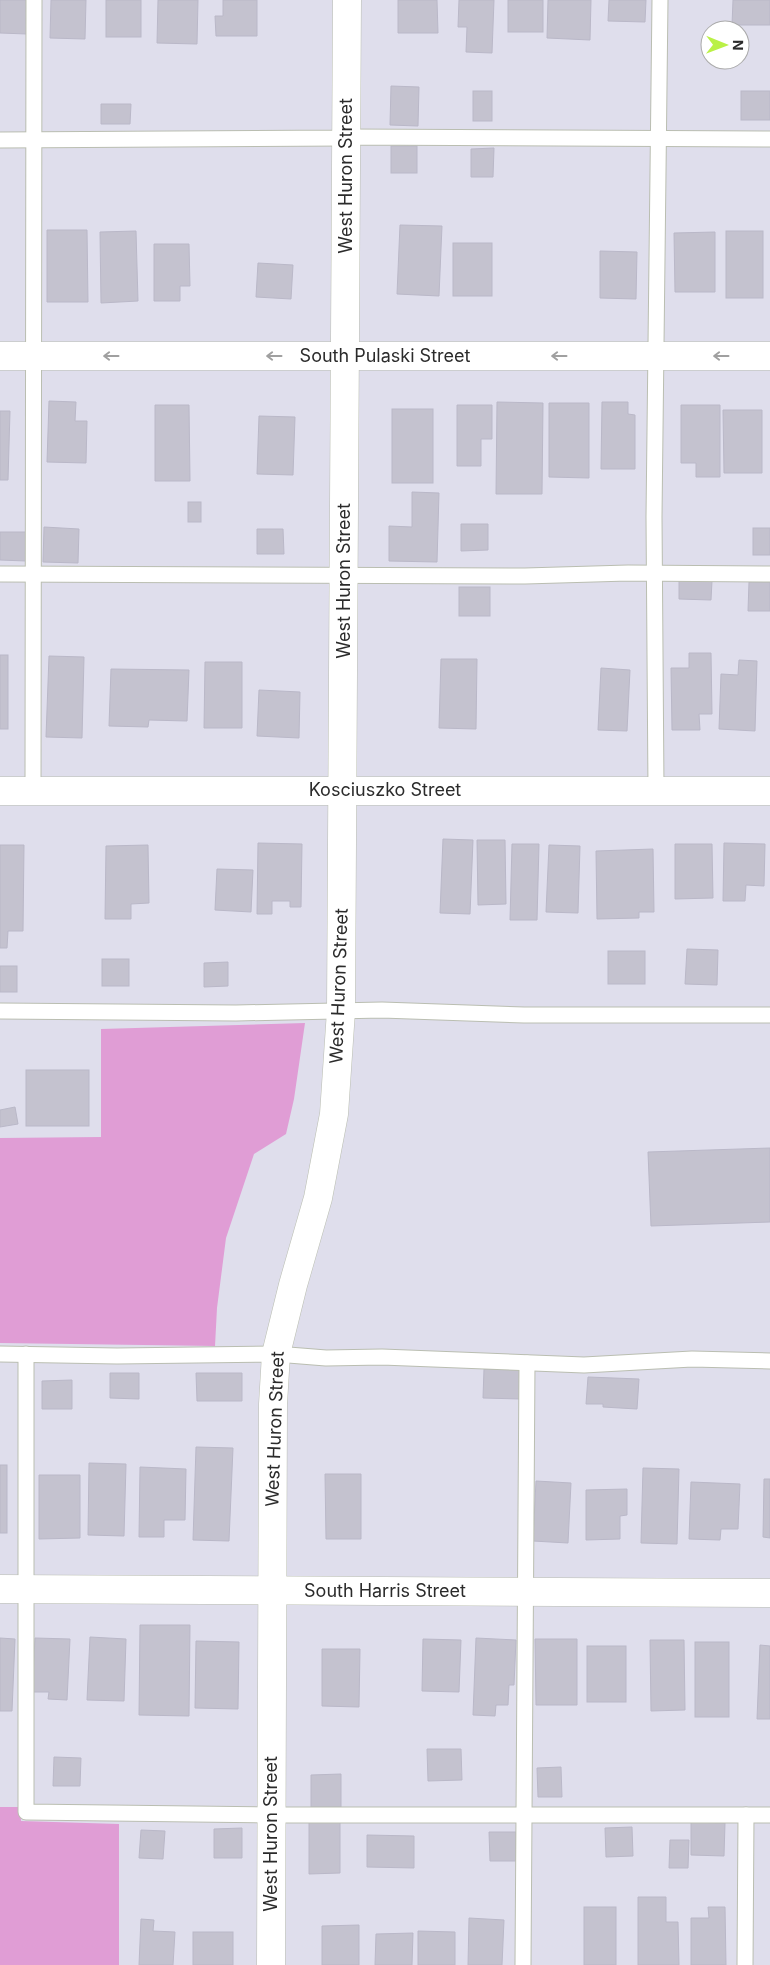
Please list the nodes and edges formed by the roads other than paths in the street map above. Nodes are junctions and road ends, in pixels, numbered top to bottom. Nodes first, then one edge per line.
1 (34, 0) edge
2 (347, 0) edge
3 (660, 0) edge
4 (346, 136) junction
5 (35, 139) junction
6 (659, 139) junction
7 (770, 139) edge
8 (0, 140) edge
9 (0, 356) edge
10 (33, 356) junction
11 (345, 356) junction
12 (656, 356) junction
13 (770, 356) edge
14 (0, 574) edge
15 (655, 574) junction
16 (770, 574) edge
17 (32, 575) junction
18 (344, 575) junction
19 (343, 790) junction
20 (656, 790) junction
21 (770, 790) edge
22 (0, 791) edge
23 (33, 791) junction
24 (0, 1011) edge
25 (341, 1011) junction
26 (770, 1015) edge
27 (0, 1354) edge
28 (26, 1354) junction
29 (276, 1354) junction
30 (770, 1361) edge
31 (527, 1363) junction
32 (13, 1589) edge
33 (271, 1591) junction
34 (526, 1592) junction
35 (770, 1593) edge
36 (271, 1815) junction
37 (524, 1815) junction
38 (746, 1815) junction
39 (770, 1815) edge
40 (271, 1965) edge
41 (523, 1965) edge
42 (745, 1965) edge

1 - 5 lane
2 - 4 street, West Huron Street
3 - 6 lane
4 - 5 lane
4 - 6 lane
4 - 11 street, West Huron Street
5 - 8 lane
5 - 10 lane
6 - 7 lane
6 - 12 lane
9 - 10 street, South Pulaski Street
11 -> 10 street, South Pulaski Street
10 - 17 lane
12 -> 11 street, South Pulaski Street
11 - 18 street, West Huron Street
13 -> 12 street, South Pulaski Street
12 - 15 lane
14 - 17 lane
15 - 16 lane
15 - 18 lane
15 - 20 lane
17 - 18 lane
17 - 23 lane
18 - 19 street, West Huron Street
19 - 20 street, Kosciuszko Street
19 - 23 street, Kosciuszko Street
19 - 25 street, West Huron Street
20 - 21 street, Kosciuszko Street
22 - 23 street, Kosciuszko Street
24 - 25 lane
25 - 26 lane
25 - 29 street, West Huron Street
27 - 28 lane
28 - 29 lane
28 - 32 lane
29 - 31 lane
29 - 33 street, West Huron Street
30 - 31 lane
31 - 34 lane
32 - 33 street, South Harris Street
32 - 36 lane
33 - 34 street, South Harris Street
33 - 36 street, West Huron Street
34 - 35 street, South Harris Street
34 - 37 lane
36 - 37 lane
36 - 40 street, West Huron Street
37 - 38 lane
37 - 41 lane
38 - 39 lane
38 - 42 lane

